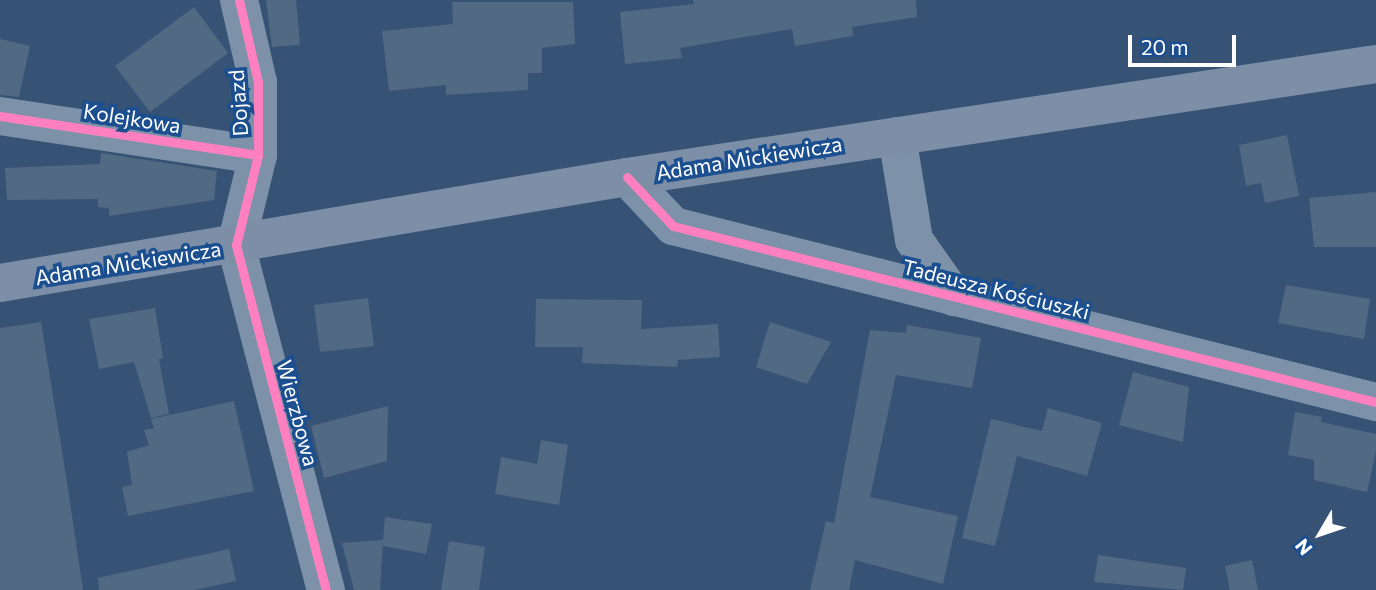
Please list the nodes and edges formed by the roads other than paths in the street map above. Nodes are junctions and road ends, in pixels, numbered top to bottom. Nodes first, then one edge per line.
1 (239, 0) edge
2 (1376, 64) edge
3 (0, 116) edge
4 (897, 136) junction
5 (258, 155) junction
6 (627, 177) junction
7 (236, 245) junction
8 (0, 283) edge
9 (954, 297) junction
10 (1376, 402) edge
11 (326, 590) edge

1 - 5 street, Dojazd
2 - 4 main road, Adama Mickiewicza
3 - 5 street, Kolejkowa
4 - 6 main road, Adama Mickiewicza
4 - 9 street
5 - 7 street, Dojazd
6 - 7 main road, Adama Mickiewicza
6 - 9 street, Tadeusza Kościuszki
7 - 8 main road, Adama Mickiewicza
7 - 11 street, Wierzbowa
9 - 10 street, Tadeusza Kościuszki

